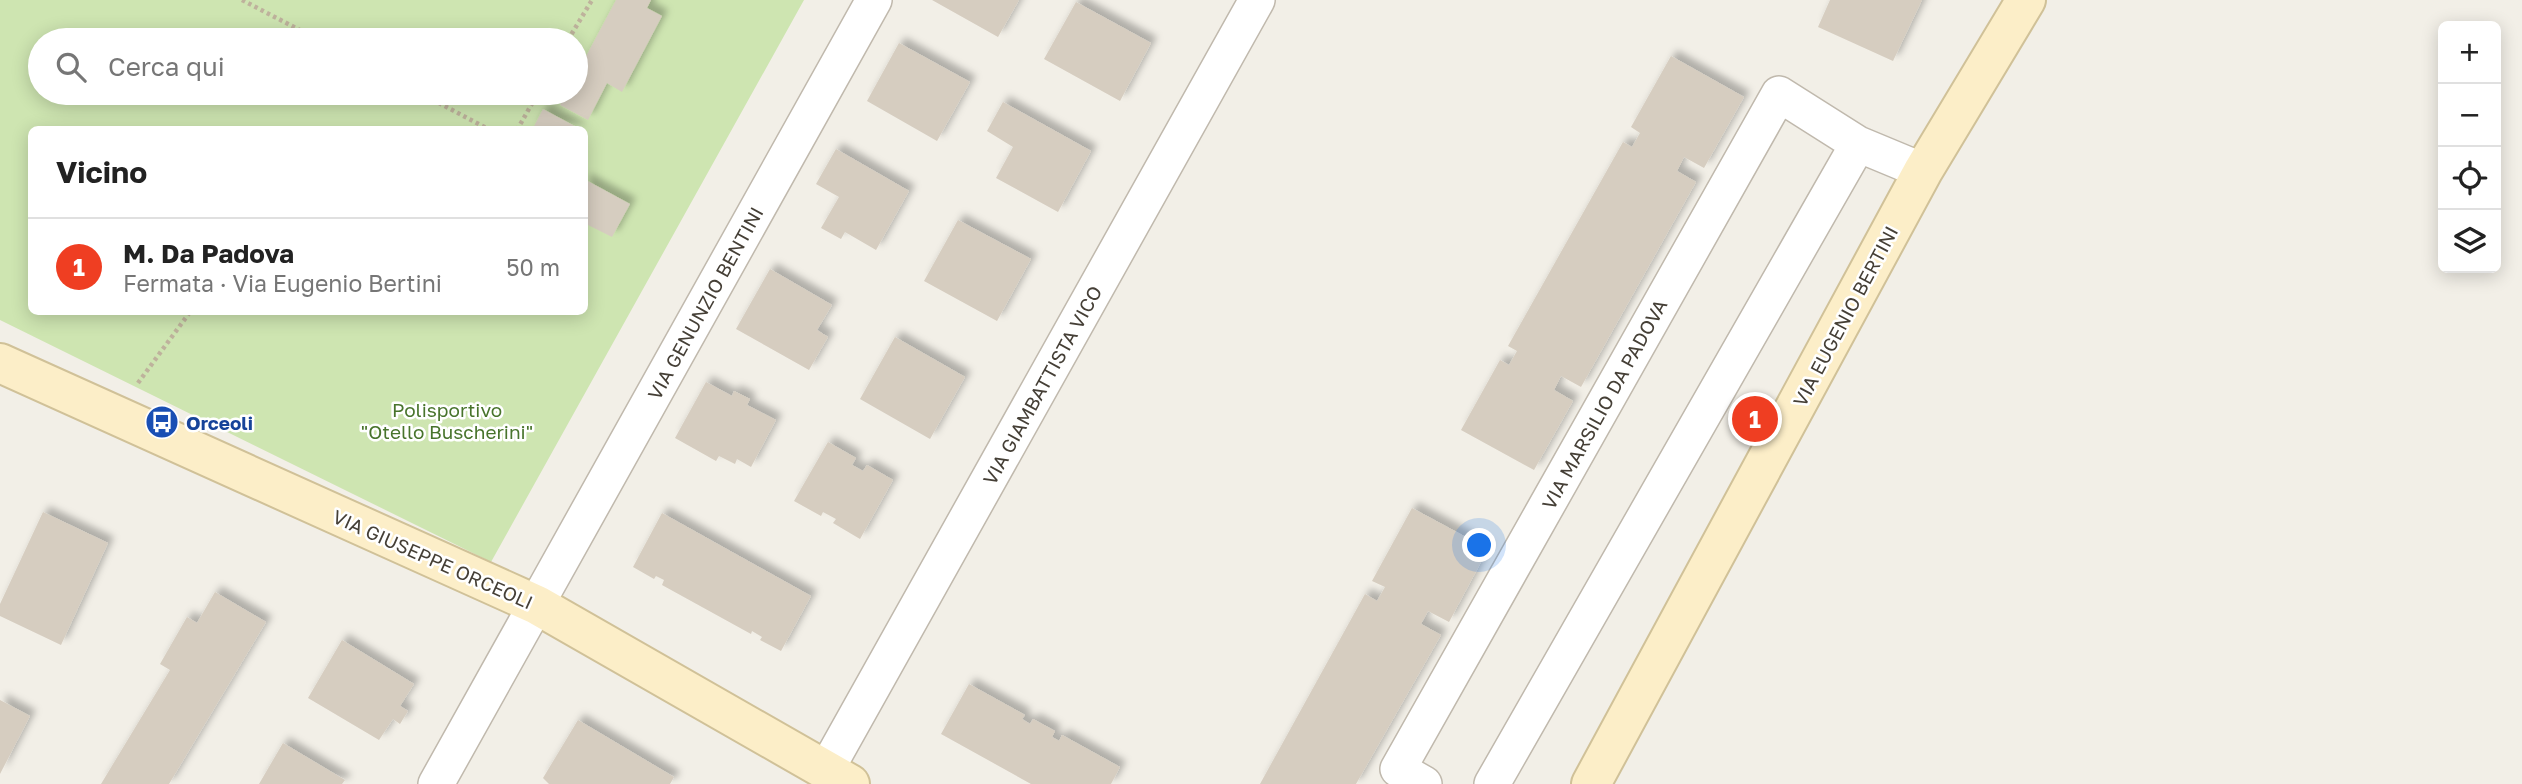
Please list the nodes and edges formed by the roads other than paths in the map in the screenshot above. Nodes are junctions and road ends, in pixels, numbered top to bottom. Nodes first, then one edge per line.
1 (874, 0) edge
2 (1257, 0) edge
3 (2026, 0) edge
4 (1858, 144) junction
5 (1923, 171) junction
6 (0, 363) edge
7 (537, 605) junction
8 (838, 777) edge
9 (436, 784) edge
10 (1424, 784) edge
11 (1492, 784) edge
12 (1591, 784) edge

1 - 7 street, VIA GENUNZIO BENTINI
2 - 8 street, VIA GIAMBATTISTA VICO
3 - 5 street, VIA EUGENIO BERTINI
4 - 5 street, VIA MARSILIO DA PADOVA
4 - 10 street, VIA MARSILIO DA PADOVA
4 - 11 street
5 - 12 street, VIA EUGENIO BERTINI
6 - 7 street, VIA GIUSEPPE ORCEOLI
7 - 8 street, VIA GIUSEPPE ORCEOLI
7 - 9 street, VIA GENUNZIO BENTINI

